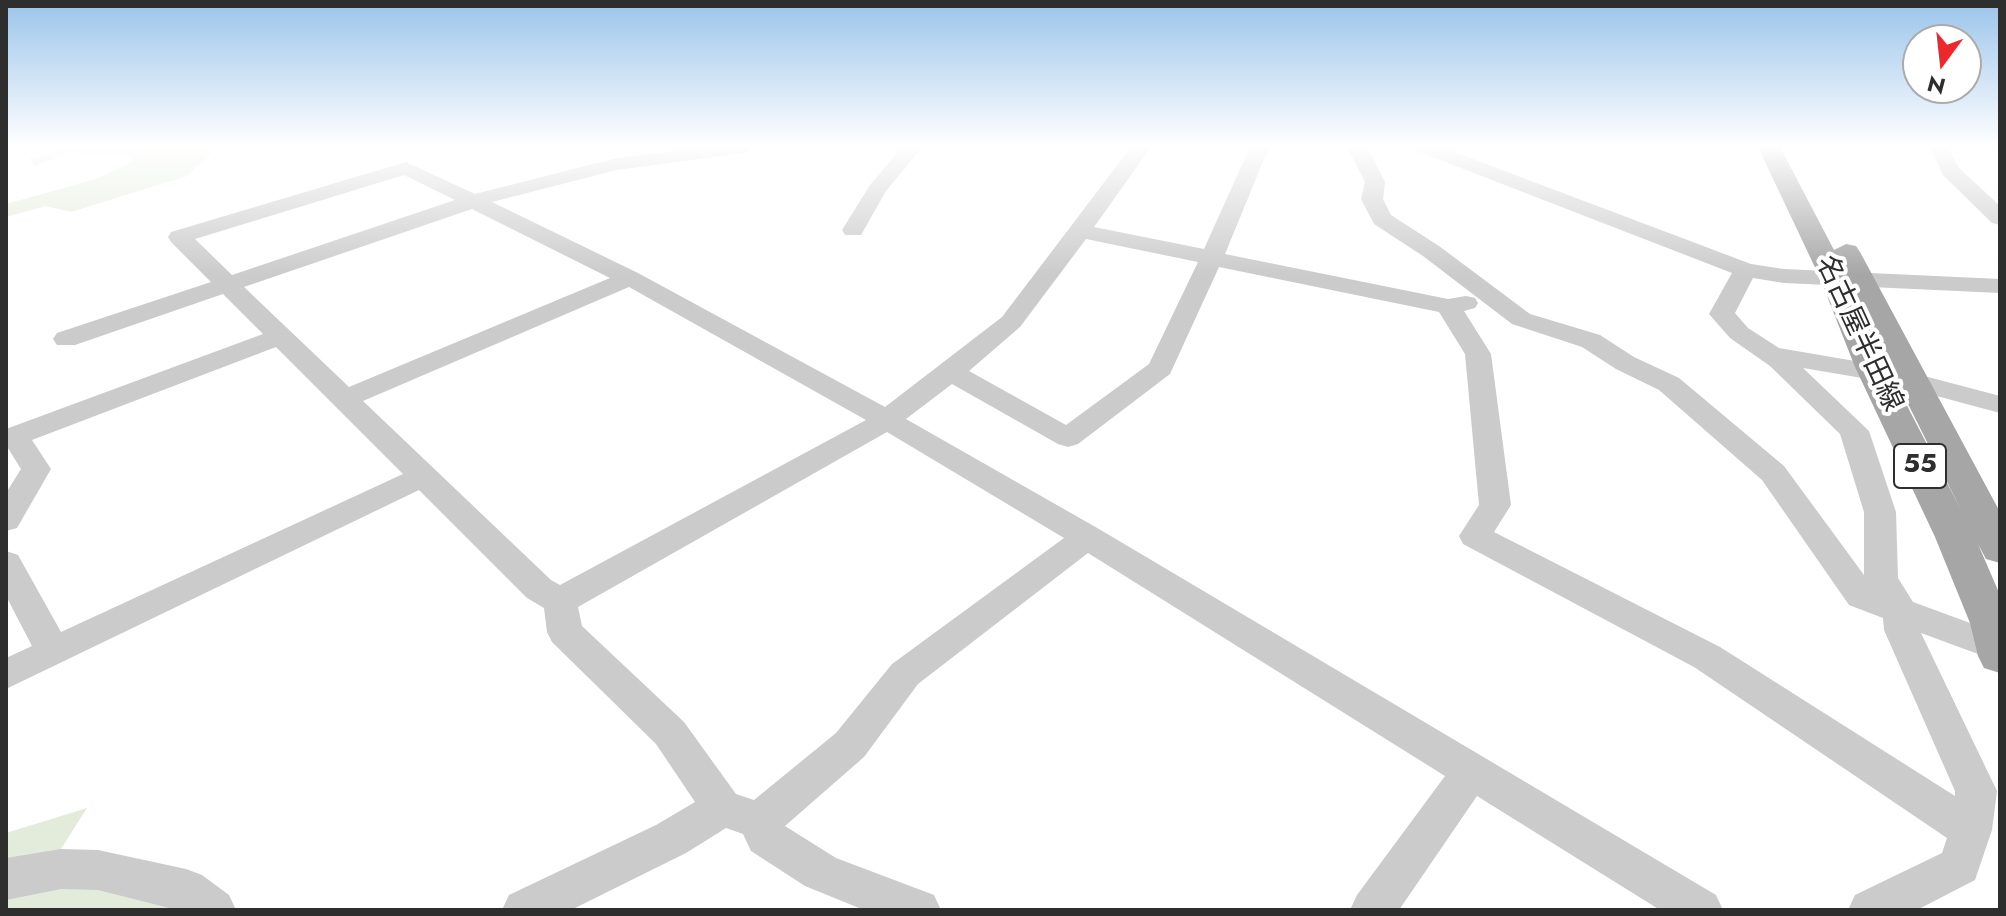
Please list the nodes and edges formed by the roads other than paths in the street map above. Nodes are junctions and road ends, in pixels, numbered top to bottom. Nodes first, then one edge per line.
1 (334, 190) edge
2 (449, 190) edge
3 (520, 190) edge
4 (877, 190) edge
5 (1109, 190) edge
6 (1243, 190) edge
7 (1374, 190) edge
8 (1536, 190) edge
9 (1794, 190) edge
10 (1809, 190) edge
11 (1970, 190) edge
12 (474, 202) junction
13 (2000, 218) edge
14 (853, 230) dead end
15 (1079, 231) junction
16 (1211, 256) junction
17 (1746, 270) junction
18 (630, 278) junction
19 (1847, 279) junction
20 (228, 284) junction
21 (2000, 286) edge
22 (1491, 298) junction
23 (1448, 306) junction
24 (278, 337) junction
25 (66, 339) dead end
26 (1771, 355) junction
27 (949, 371) junction
28 (1874, 372) junction
29 (1913, 381) junction
30 (346, 398) junction
31 (2000, 405) edge
32 (887, 420) junction
33 (426, 475) junction
34 (1991, 513) edge
35 (6, 520) edge
36 (1087, 537) junction
37 (2000, 549) edge
38 (6, 563) edge
39 (560, 601) junction
40 (1900, 610) junction
41 (1999, 651) edge
42 (53, 652) junction
43 (6, 674) edge
44 (1471, 772) junction
45 (741, 814) junction
46 (1971, 830) junction
47 (6, 879) edge
48 (213, 910) edge
49 (525, 910) edge
50 (918, 910) edge
51 (1373, 910) edge
52 (1700, 910) edge
53 (1871, 910) edge

1 - 20 street
2 - 12 street
3 - 12 street
4 - 14 street
5 - 15 street
6 - 16 street
7 - 22 street
8 - 17 street
9 - 19 main road, 名古屋半田線 / 55
10 - 19 main road, 名古屋半田線 / 55
11 - 13 street
12 - 18 street
12 - 20 street
15 - 16 street
15 - 27 street
16 - 23 street
16 - 27 street
17 - 19 street
17 - 26 street
18 - 30 street
18 - 32 street
19 - 21 street
19 - 28 main road, 名古屋半田線 / 55
19 - 29 main road, 名古屋半田線 / 55
20 - 24 street
20 - 25 street
22 - 23 street
22 - 40 street
23 - 46 street
24 - 30 street
24 - 35 street
26 - 28 street
26 - 40 street
27 - 32 street
28 - 41 main road, 名古屋半田線 / 55
29 - 31 street
29 - 34 main road, 名古屋半田線 / 55
30 - 33 street
32 - 36 street
32 - 39 street
33 - 39 street
33 - 42 street
34 - 37 main road, 名古屋半田線 / 55
36 - 44 street
36 - 45 street
38 - 42 street
39 - 45 street
40 - 41 street
40 - 46 street
42 - 43 street
44 - 51 street
44 - 52 street
45 - 49 street
45 - 50 street
46 - 53 street
47 - 48 street

